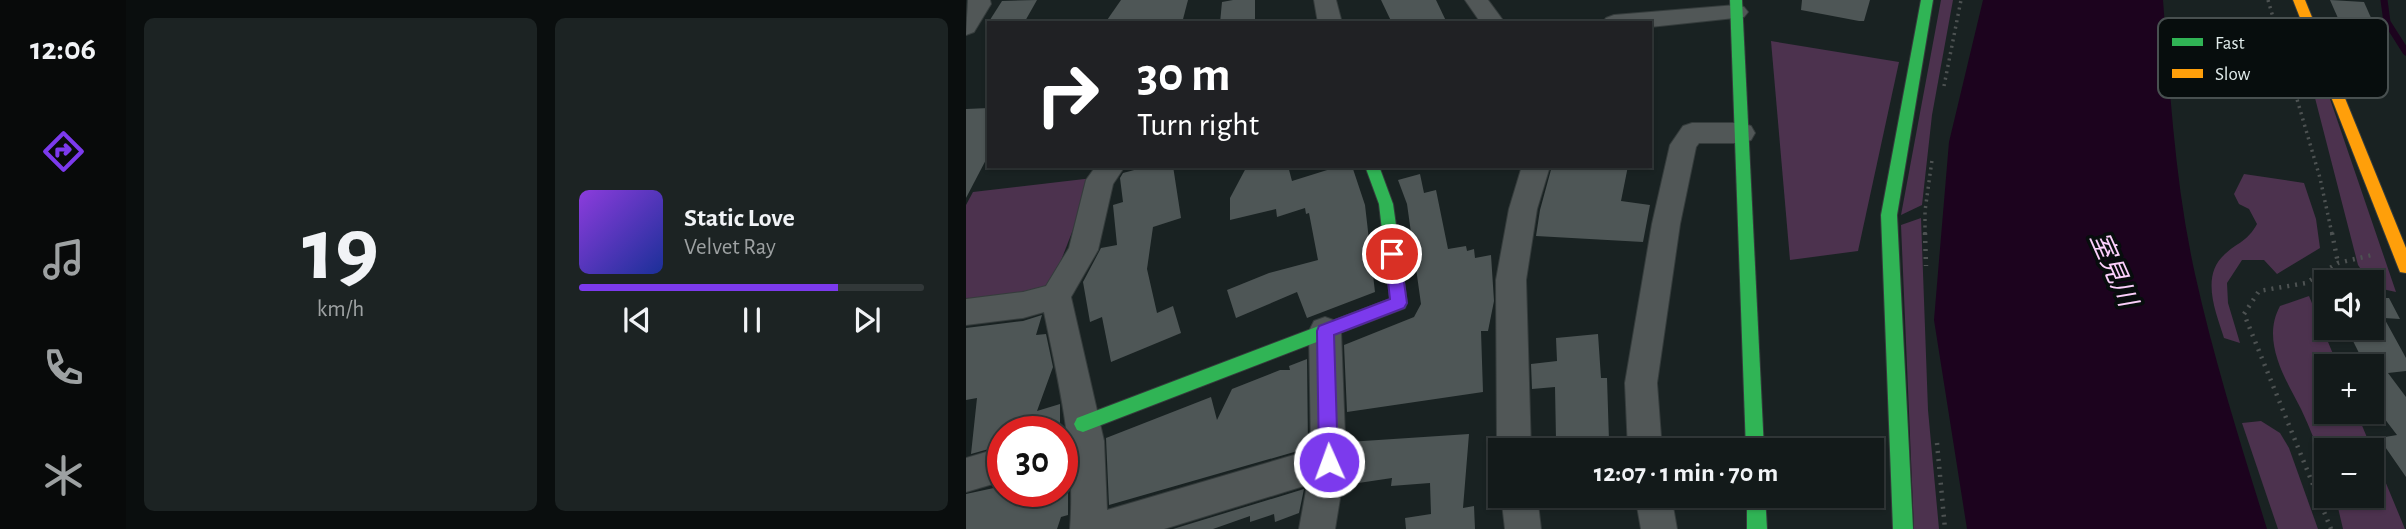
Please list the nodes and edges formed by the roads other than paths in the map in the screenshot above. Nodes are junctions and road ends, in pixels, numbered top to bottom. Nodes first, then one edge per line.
1 (979, 0) edge
2 (1325, 0) edge
3 (1476, 0) edge
4 (1927, 0) edge
5 (2300, 0) edge
6 (1736, 6) edge
7 (2307, 18) edge
8 (1330, 21) edge
9 (1492, 21) edge
10 (1628, 21) edge
11 (966, 27) edge
12 (2340, 98) edge
13 (1742, 133) junction
14 (1110, 168) edge
15 (1373, 168) edge
16 (1534, 168) edge
17 (2402, 251) edge
18 (1056, 296) junction
19 (966, 312) edge
20 (1325, 331) junction
21 (1074, 416) edge
22 (1078, 437) edge
23 (1514, 438) edge
24 (1644, 438) edge
25 (1755, 438) edge
26 (1078, 441) edge
27 (1329, 462) junction
28 (987, 469) edge
29 (966, 475) edge
30 (1520, 508) edge
31 (1655, 508) edge
32 (1756, 508) edge
33 (1088, 529) edge
34 (1104, 529) edge
35 (1317, 529) edge
36 (1523, 529) edge
37 (1659, 529) edge
38 (1757, 529) edge
39 (1903, 529) edge

1 - 11 street
2 - 8 street
3 - 9 street
4 - 39 street
5 - 7 street
6 - 10 street
6 - 13 street
12 - 17 street
13 - 24 street
13 - 25 street
14 - 18 street
15 - 20 street
16 - 23 street
18 - 19 street
18 - 21 street
20 - 22 street
20 - 27 street
26 - 33 street
27 - 34 street
27 - 35 street
28 - 29 street
30 - 36 street
31 - 37 street
32 - 38 street

